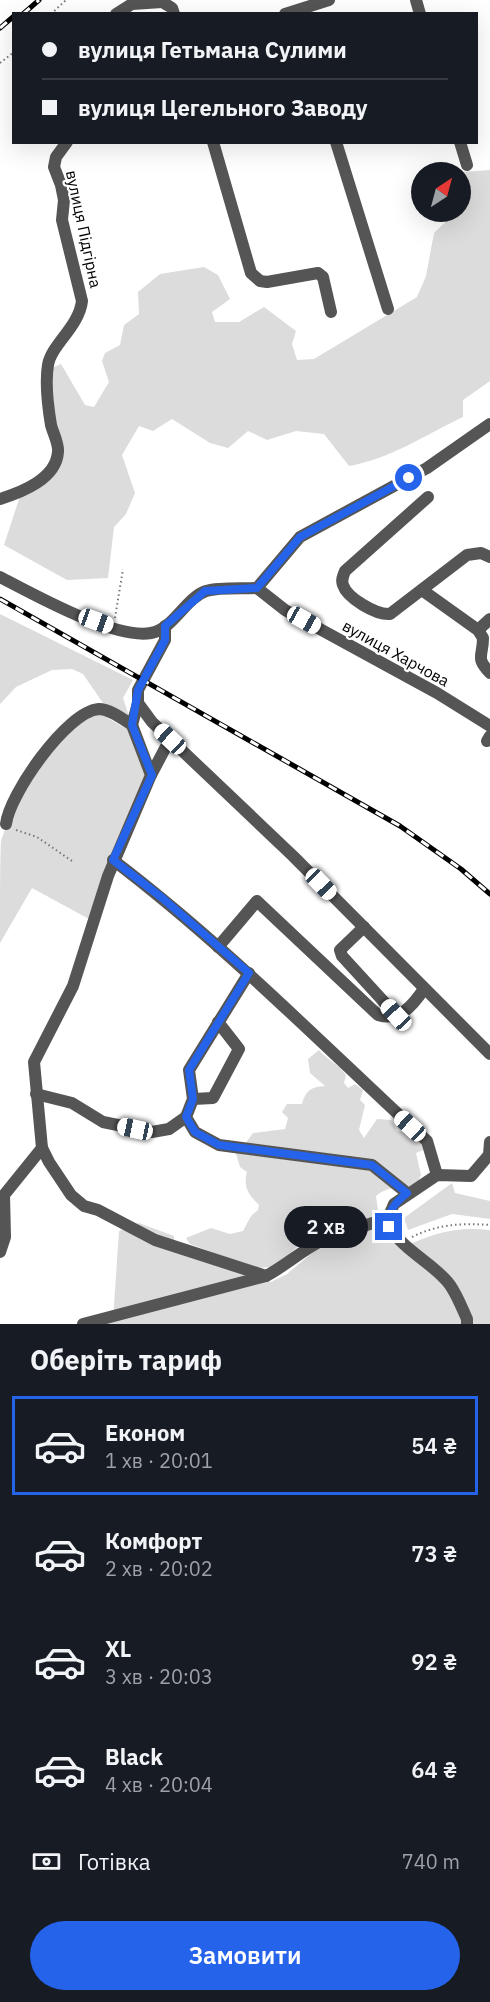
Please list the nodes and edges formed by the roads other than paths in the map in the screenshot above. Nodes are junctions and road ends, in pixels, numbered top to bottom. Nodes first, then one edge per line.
1 (329, 0) edge
2 (160, 1) edge
3 (119, 12) edge
4 (173, 12) edge
5 (292, 12) edge
6 (65, 144) edge
7 (214, 144) edge
8 (337, 144) edge
9 (461, 144) edge
10 (466, 162) edge
11 (388, 309) dead end
12 (331, 312) dead end
13 (490, 424) edge
14 (428, 497) dead end
15 (0, 499) edge
16 (490, 556) edge
17 (0, 577) edge
18 (257, 588) junction
19 (422, 590) junction
20 (490, 619) edge
21 (165, 626) junction
22 (478, 630) junction
23 (490, 674) edge
24 (138, 703) junction
25 (132, 725) junction
26 (490, 726) edge
27 (170, 739) junction
28 (152, 775) junction
29 (6, 824) road end
30 (113, 860) junction
31 (364, 927) junction
32 (218, 947) junction
33 (249, 973) junction
34 (424, 989) junction
35 (396, 1015) junction
36 (218, 1022) junction
37 (490, 1054) edge
38 (36, 1094) junction
39 (193, 1099) junction
40 (186, 1117) junction
41 (490, 1142) edge
42 (42, 1148) junction
43 (436, 1176) junction
44 (407, 1193) junction
45 (388, 1218) junction
46 (0, 1252) edge
47 (266, 1276) junction
48 (138, 1309) junction
49 (83, 1324) edge
50 (129, 1324) edge
51 (467, 1324) edge

1 - 5 street
2 - 3 street
2 - 4 street
6 - 15 street, вулиця Підгірна
7 - 12 street
8 - 11 street
9 - 10 street
13 - 18 street
14 - 19 street
16 - 19 street
17 - 21 street
18 - 21 street
18 - 26 street, вулиця Харчова
19 - 22 street
20 - 22 street
21 - 24 street
22 - 23 street
24 - 25 street
24 - 27 street
25 - 28 street
25 - 29 street
27 - 28 street
27 - 31 street
28 - 30 street
30 - 32 street
30 - 38 street
31 - 34 street
31 - 35 street
32 - 33 street
32 - 35 street
33 - 36 street
33 - 43 street
34 - 35 street
34 - 37 street
36 - 39 street
36 - 39 street
38 - 40 street
38 - 42 street
39 - 40 street
40 - 44 street
41 - 43 street
42 - 46 street
42 - 47 street
43 - 44 street
44 - 45 street
45 - 47 street
45 - 51 street
47 - 48 street
48 - 49 street
48 - 50 street

